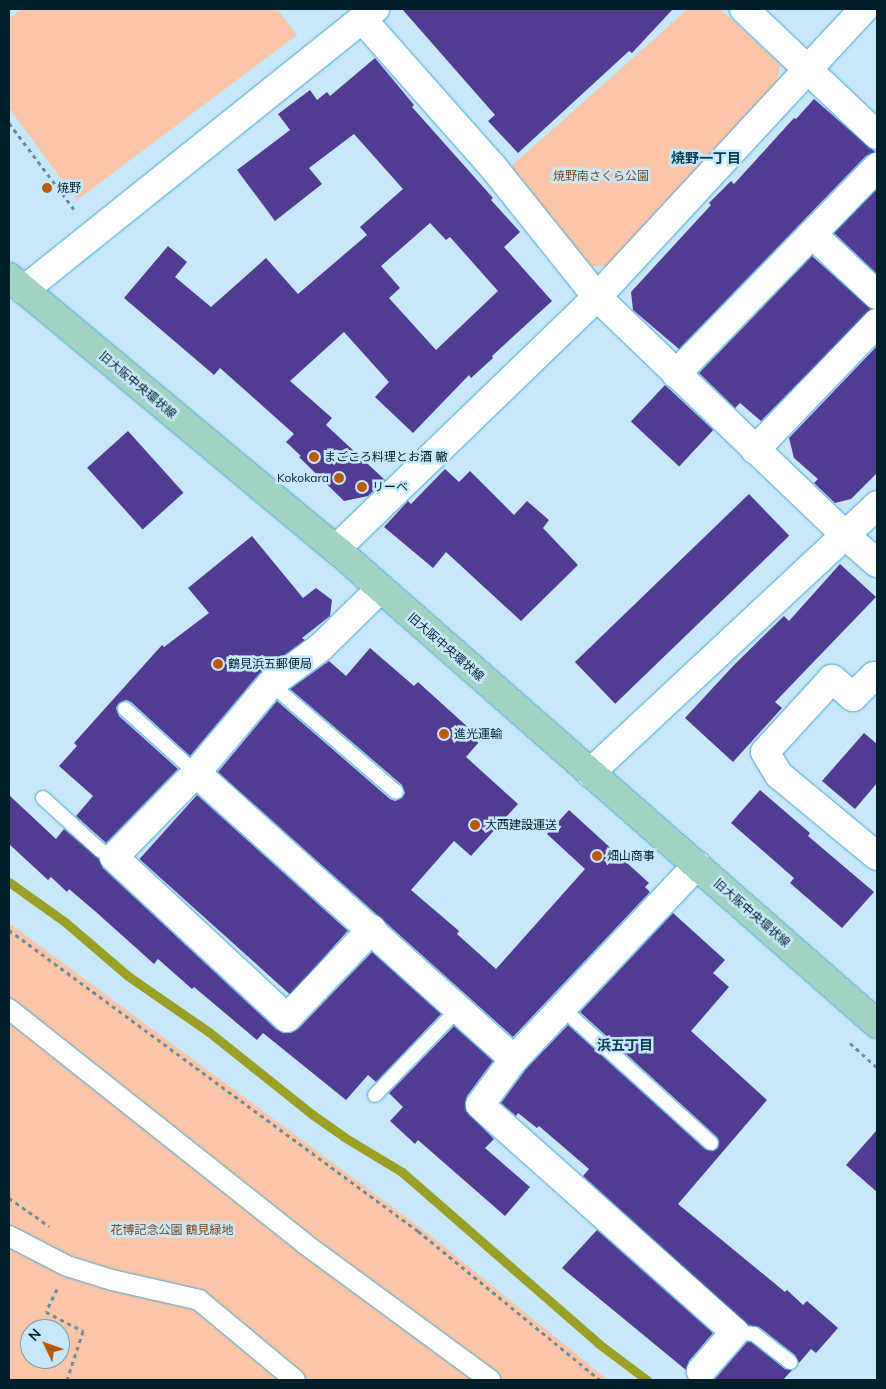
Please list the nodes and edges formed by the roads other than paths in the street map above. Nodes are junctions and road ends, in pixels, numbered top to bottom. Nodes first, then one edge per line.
1 (744, 9) edge
2 (864, 9) edge
3 (368, 14) edge
4 (808, 70) junction
5 (877, 135) edge
6 (877, 168) edge
7 (812, 234) junction
8 (16, 284) edge
9 (877, 294) edge
10 (597, 296) junction
11 (877, 323) edge
12 (676, 374) junction
13 (755, 450) junction
14 (877, 505) edge
15 (846, 536) junction
16 (336, 549) junction
17 (877, 562) edge
18 (380, 589) junction
19 (877, 678) edge
20 (272, 684) junction
21 (125, 709) dead end
22 (196, 773) junction
23 (590, 773) junction
24 (396, 792) dead end
25 (42, 798) dead end
26 (877, 856) edge
27 (114, 857) junction
28 (698, 865) junction
29 (372, 929) junction
30 (562, 1008) junction
31 (9, 1009) edge
32 (458, 1009) junction
33 (877, 1024) edge
34 (514, 1059) junction
35 (375, 1095) dead end
36 (711, 1143) dead end
37 (9, 1236) edge
38 (735, 1332) junction
39 (790, 1362) dead end
40 (701, 1371) dead end
41 (295, 1380) edge
42 (490, 1380) edge

1 - 4 street
2 - 4 street
3 - 8 street
3 - 10 street
4 - 5 street
4 - 10 street
6 - 7 street
7 - 9 street
7 - 12 street
8 - 16 main road, 旧大阪中央環状線
10 - 12 street
10 - 16 street
11 - 13 street
12 - 13 street
13 - 15 street
14 - 15 street
15 - 17 street
15 - 23 street
16 - 18 main road, 旧大阪中央環状線
18 - 20 street
18 - 23 main road, 旧大阪中央環状線
19 - 26 street
20 - 22 street
20 - 24 lane
21 - 22 lane
22 - 27 street
22 - 29 street
23 - 28 main road, 旧大阪中央環状線
25 - 27 lane
27 - 29 street
28 - 30 street
28 - 33 main road, 旧大阪中央環状線
29 - 32 street
30 - 34 street
30 - 36 lane
31 - 42 street
32 - 34 street
32 - 35 lane
34 - 38 street
37 - 41 street
38 - 39 lane
38 - 40 street

